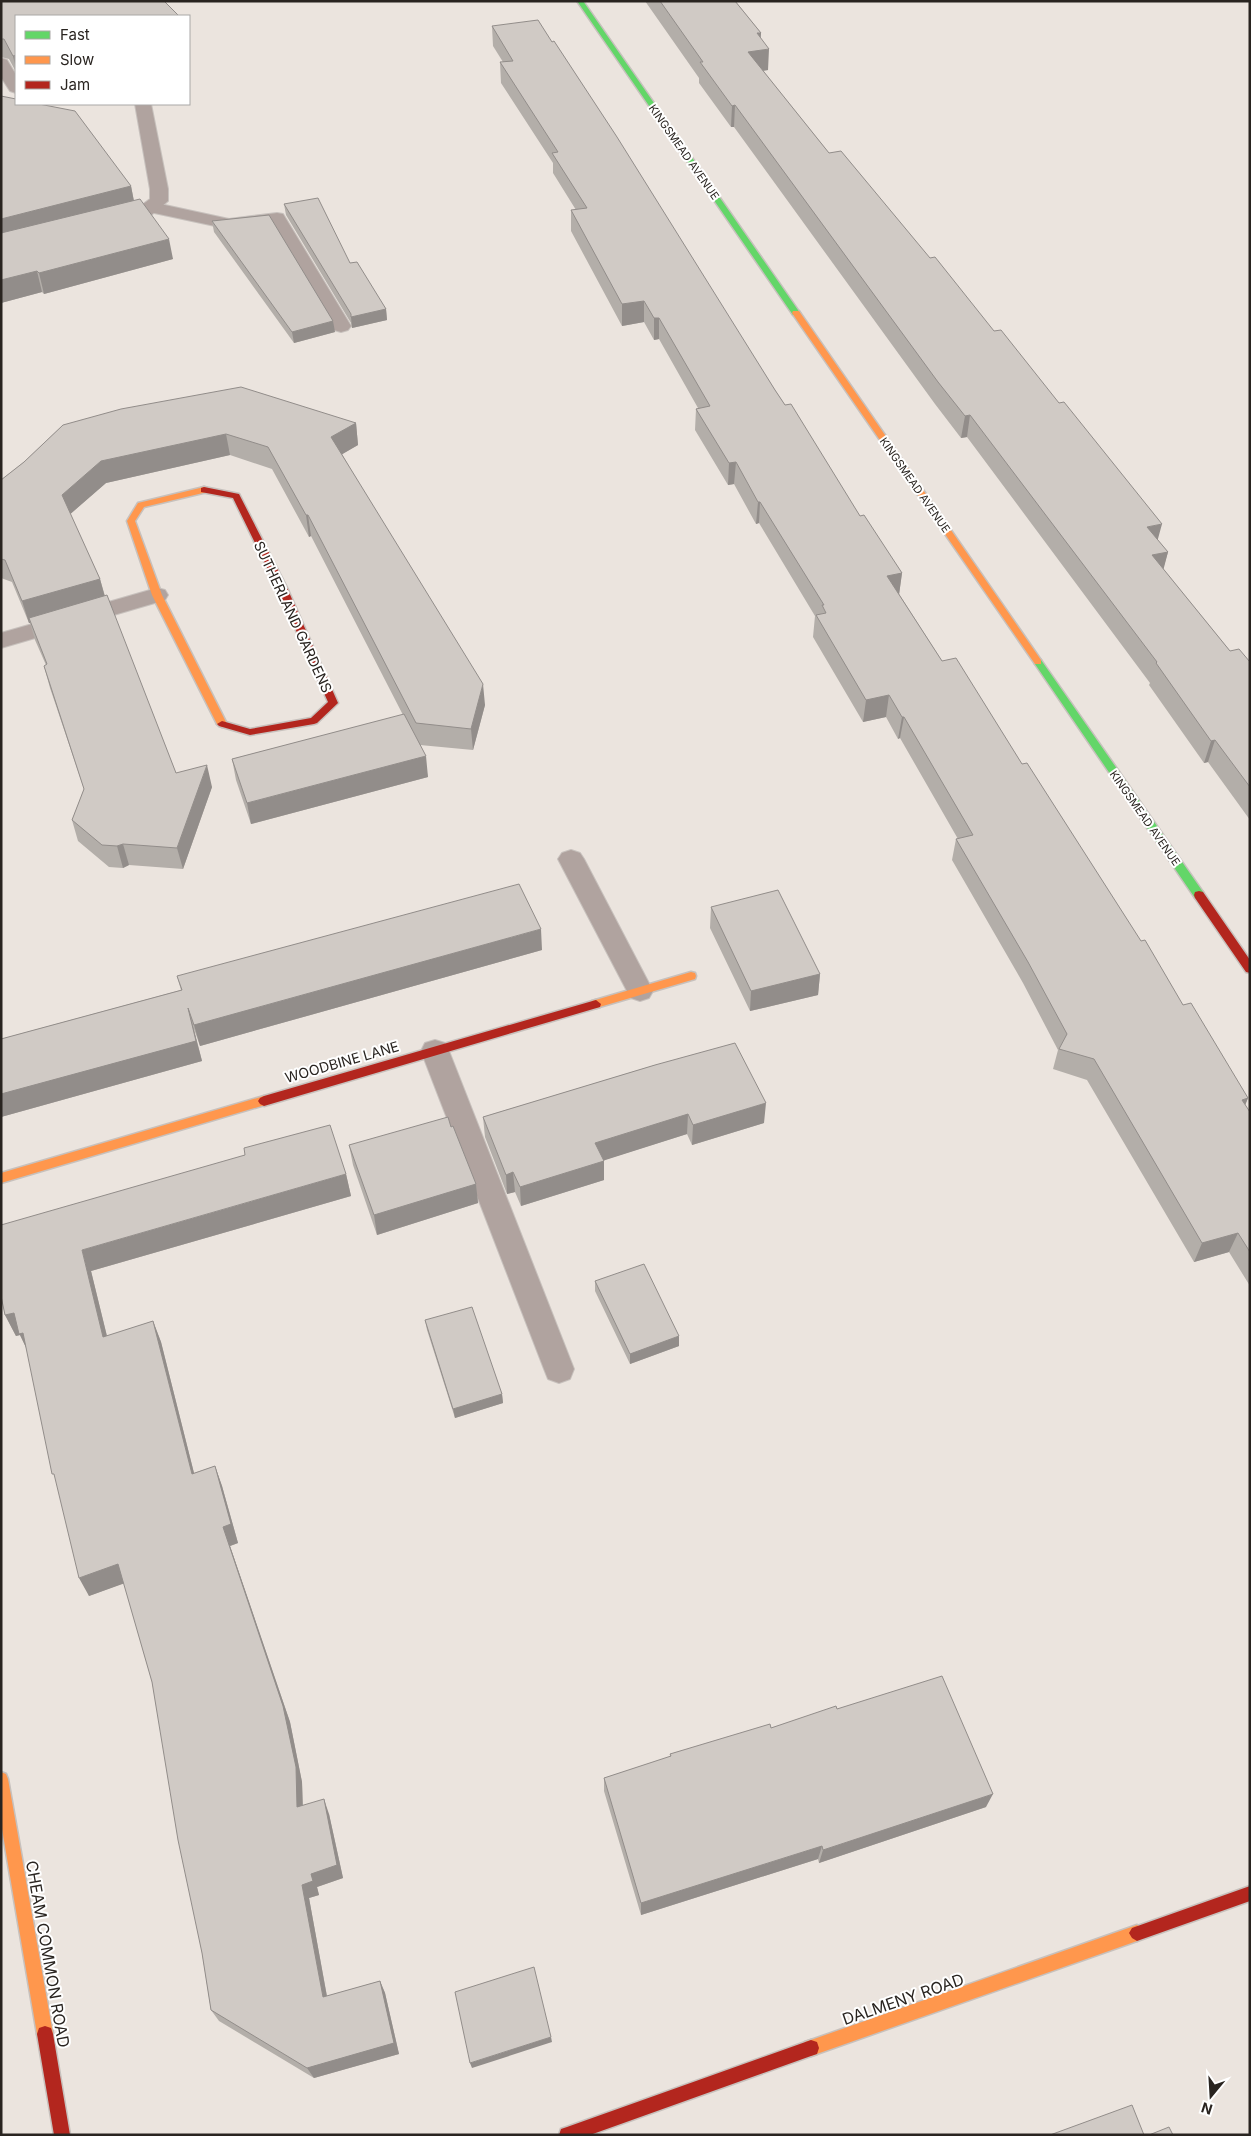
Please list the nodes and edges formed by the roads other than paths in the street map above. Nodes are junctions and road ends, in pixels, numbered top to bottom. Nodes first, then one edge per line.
1 (580, 1) edge
2 (1, 63) edge
3 (15, 86) edge
4 (143, 105) edge
5 (151, 207) junction
6 (96, 224) edge
7 (341, 326) dead end
8 (157, 595) junction
9 (1, 641) edge
10 (571, 859) dead end
11 (1250, 969) edge
12 (691, 976) dead end
13 (640, 991) junction
14 (435, 1051) junction
15 (1, 1178) edge
16 (559, 1369) dead end
17 (1, 1779) edge
18 (1250, 1894) edge
19 (62, 2135) edge
20 (567, 2135) edge

1 - 11 street, KINGSMEAD AVENUE
2 - 3 street
4 - 5 street
5 - 6 street
5 - 7 street
8 - 8 street, SUTHERLAND GARDENS
8 - 9 street
10 - 13 street
12 - 13 street, WOODBINE LANE
13 - 14 street, WOODBINE LANE
14 - 15 street, WOODBINE LANE
14 - 16 street
17 - 19 street, CHEAM COMMON ROAD
18 - 20 street, DALMENY ROAD

